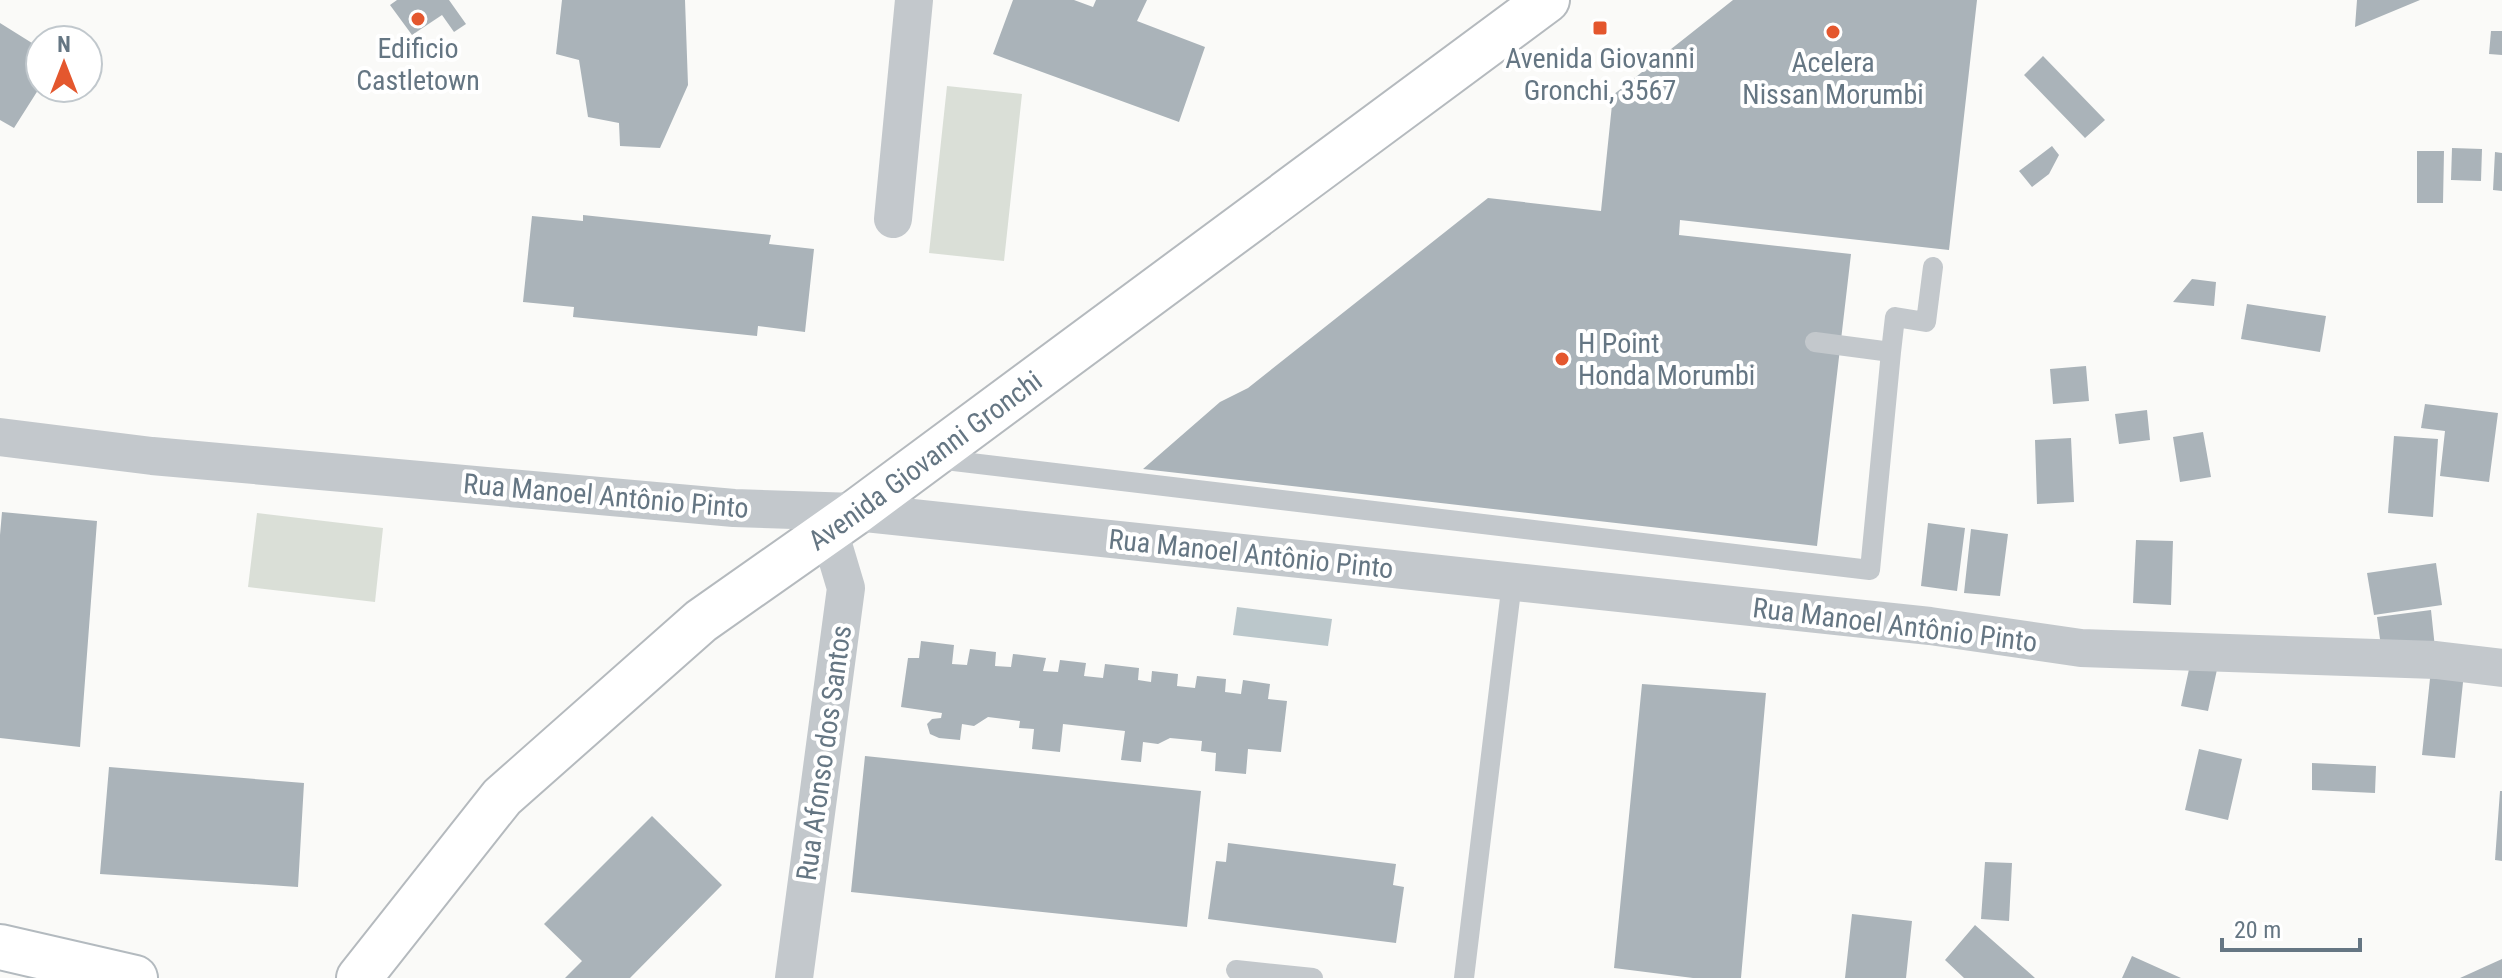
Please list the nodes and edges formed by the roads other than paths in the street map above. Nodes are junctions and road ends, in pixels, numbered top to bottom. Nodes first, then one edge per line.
1 (914, 0) edge
2 (1547, 0) edge
3 (893, 219) dead end
4 (1933, 267) dead end
5 (1815, 342) dead end
6 (1891, 352) junction
7 (0, 437) edge
8 (929, 458) junction
9 (843, 521) junction
10 (1512, 582) junction
11 (2502, 668) edge
12 (0, 947) edge
13 (1236, 970) dead end
14 (135, 978) edge
15 (359, 978) edge
16 (794, 978) edge
17 (1313, 978) edge
18 (1464, 978) edge

1 - 3 street
2 - 8 main road, Avenida Giovanni Gronchi
4 - 6 lane
5 - 6 lane
6 - 8 lane
7 - 9 street, Rua Manoel Antônio Pinto
8 - 9 main road, Avenida Giovanni Gronchi
9 - 10 street, Rua Manoel Antônio Pinto
9 - 15 main road, Avenida Giovanni Gronchi
9 - 16 street, Rua Afonso dos Santos
10 - 11 street, Rua Manoel Antônio Pinto
10 - 18 lane
12 - 14 main road
13 - 17 lane

